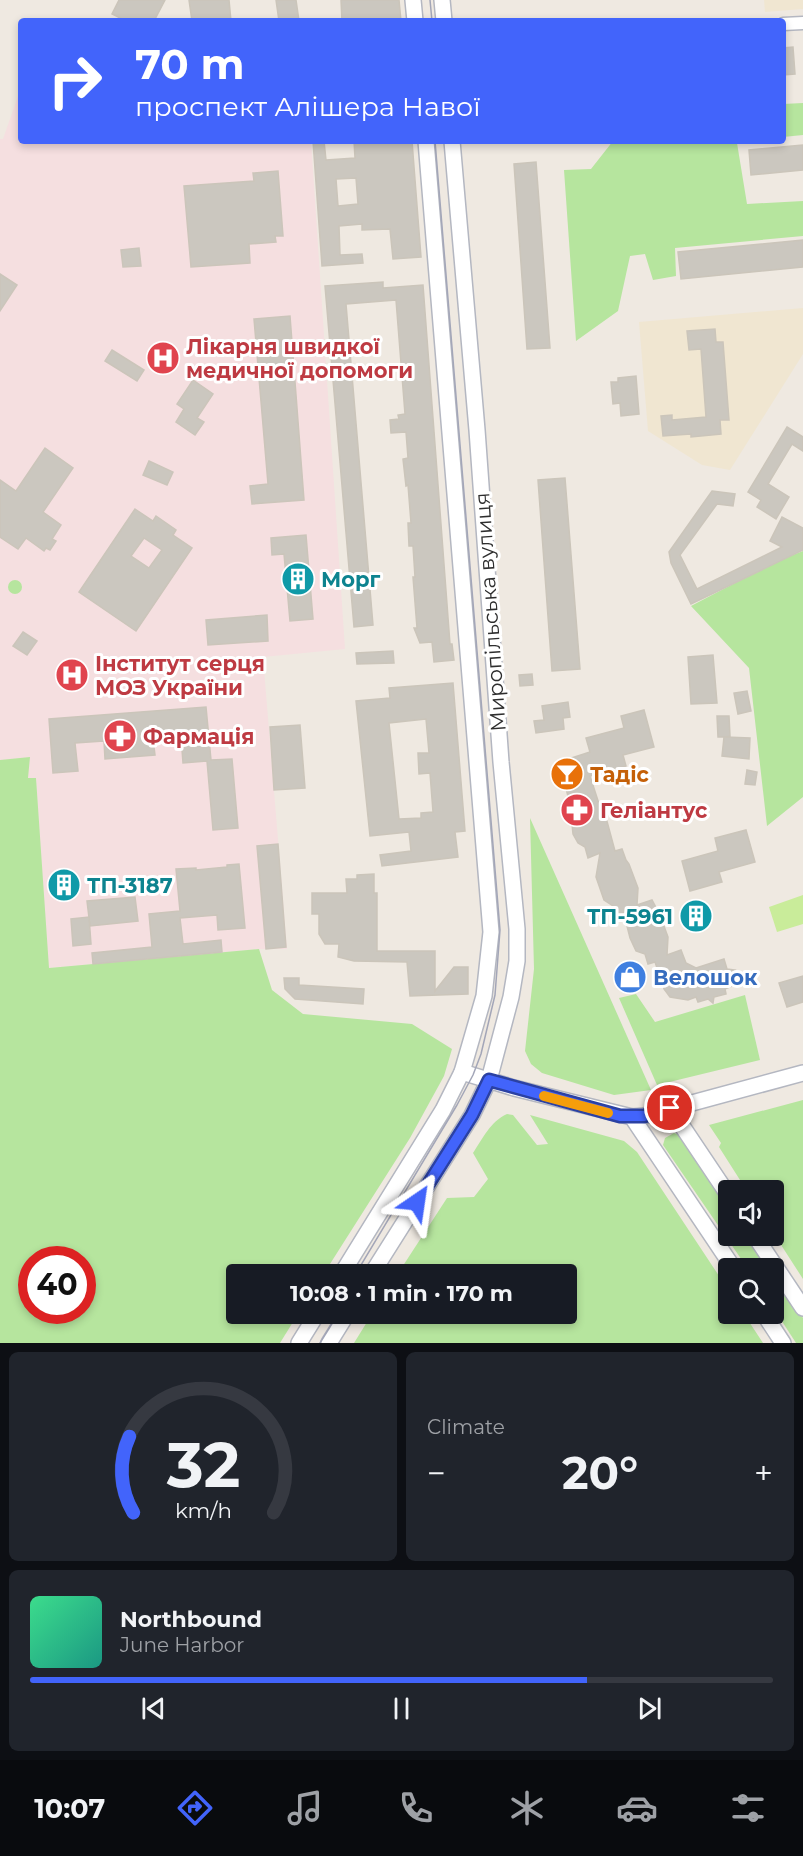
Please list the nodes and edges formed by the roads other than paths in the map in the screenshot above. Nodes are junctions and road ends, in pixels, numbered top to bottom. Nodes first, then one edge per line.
1 (413, 0) edge
2 (442, 0) edge
3 (415, 18) edge
4 (444, 18) edge
5 (803, 23) edge
6 (786, 24) edge
7 (426, 144) edge
8 (452, 144) edge
9 (462, 1072) junction
10 (803, 1073) edge
11 (489, 1080) junction
12 (670, 1108) junction
13 (632, 1117) junction
14 (718, 1180) edge
15 (762, 1246) edge
16 (727, 1258) edge
17 (348, 1264) edge
18 (378, 1264) edge
19 (803, 1308) edge
20 (310, 1324) edge
21 (341, 1324) edge
22 (771, 1324) edge
23 (298, 1343) edge
24 (329, 1343) edge
25 (783, 1343) edge

1 - 3 street
2 - 4 street
5 - 6 street
7 - 9 street, Миропільська вулиця
8 - 11 street, Миропільська вулиця
9 - 11 street
9 - 17 street, Миропільська вулиця
10 - 12 street
11 - 13 street
11 - 18 street, Миропільська вулиця
12 - 13 street
12 - 14 street
13 - 16 street
15 - 19 street
20 - 23 street
21 - 24 street
22 - 25 street

